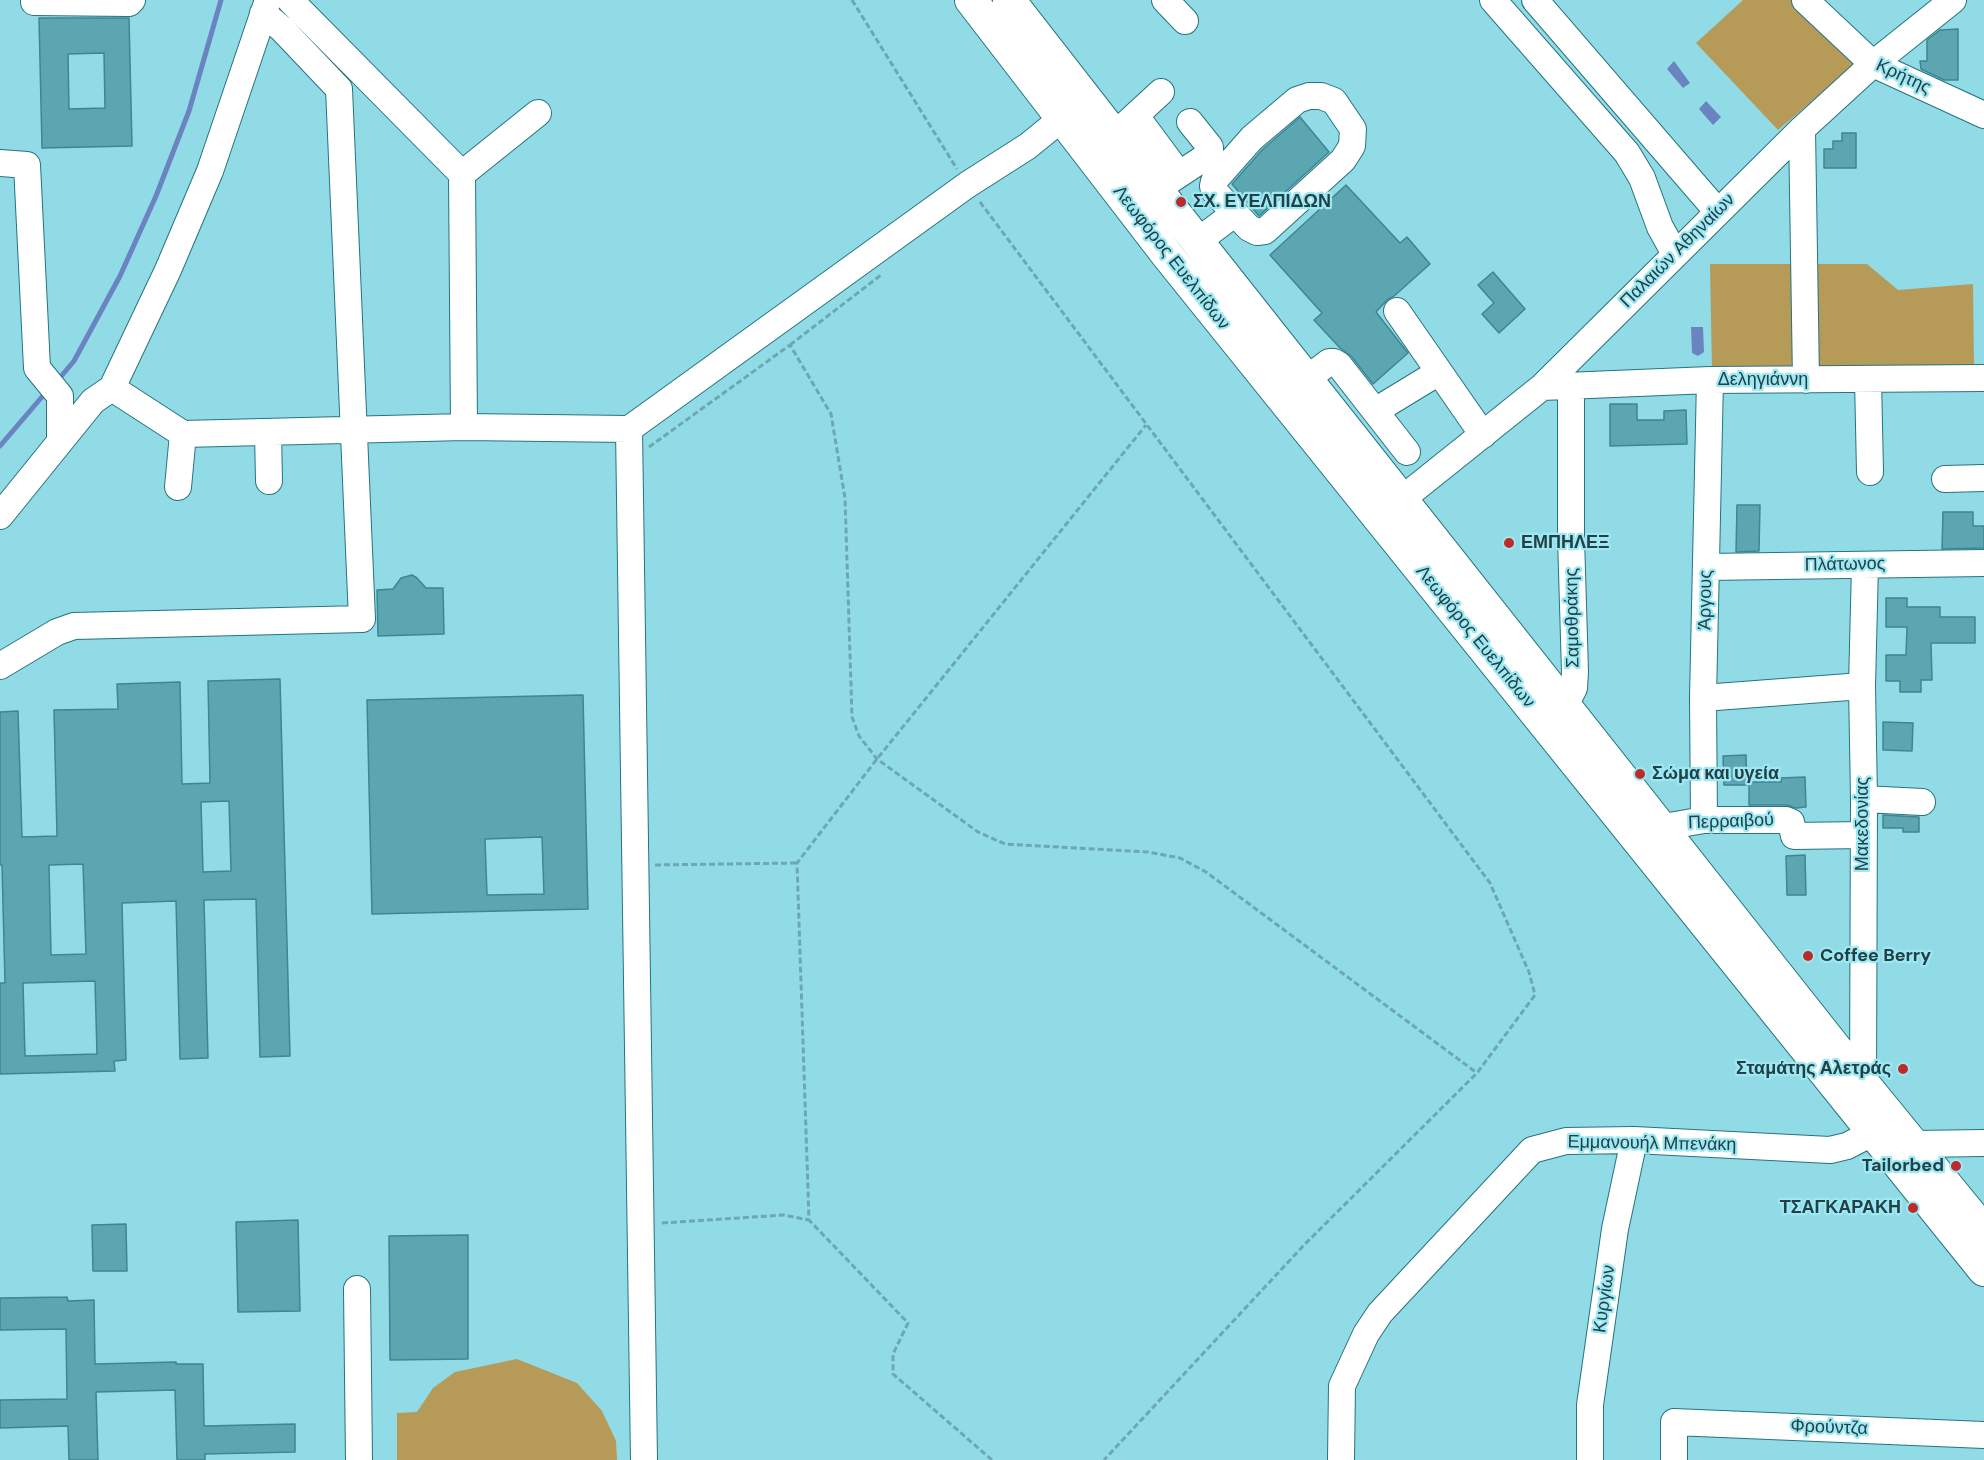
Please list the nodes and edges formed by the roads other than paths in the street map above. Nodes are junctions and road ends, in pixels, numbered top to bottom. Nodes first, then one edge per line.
1 (34, 0) edge
2 (132, 0) edge
3 (290, 0) edge
4 (971, 0) edge
5 (1010, 0) edge
6 (1165, 0) edge
7 (1493, 0) edge
8 (1535, 0) edge
9 (1805, 0) edge
10 (1953, 0) edge
11 (265, 7) edge
12 (1185, 21) dead end
13 (1873, 64) junction
14 (1161, 92) dead end
15 (1074, 108) junction
16 (538, 112) dead end
17 (1984, 115) edge
18 (1190, 122) dead end
19 (1125, 125) junction
20 (1802, 129) junction
21 (0, 163) edge
22 (462, 174) junction
23 (1168, 182) junction
24 (1718, 212) junction
25 (1234, 214) junction
26 (1198, 241) junction
27 (1675, 254) junction
28 (1397, 311) dead end
29 (1439, 372) junction
30 (1984, 378) edge
31 (1306, 379) junction
32 (1868, 379) junction
33 (1710, 380) junction
34 (1806, 380) junction
35 (1572, 386) junction
36 (1542, 387) junction
37 (112, 388) junction
38 (1370, 404) junction
39 (1336, 416) junction
40 (464, 427) junction
41 (355, 431) junction
42 (267, 432) junction
43 (183, 434) junction
44 (1483, 435) junction
45 (629, 439) junction
46 (60, 441) junction
47 (1407, 452) dead end
48 (1870, 472) dead end
49 (1945, 478) dead end
50 (1984, 478) edge
51 (269, 481) dead end
52 (178, 487) dead end
53 (1402, 499) junction
54 (0, 516) edge
55 (1984, 563) edge
56 (1864, 565) junction
57 (1707, 567) junction
58 (0, 666) edge
59 (1862, 686) junction
60 (1703, 698) junction
61 (1561, 701) junction
62 (1864, 799) junction
63 (1922, 802) dead end
64 (1704, 820) junction
65 (1660, 826) junction
66 (1863, 835) junction
67 (1863, 1083) junction
68 (1872, 1133) junction
69 (1634, 1140) junction
70 (1984, 1143) edge
71 (1912, 1144) junction
72 (1984, 1231) edge
73 (1984, 1270) edge
74 (357, 1289) dead end
75 (1984, 1435) edge
76 (359, 1460) edge
77 (644, 1460) edge
78 (1341, 1460) edge
79 (1590, 1460) edge
80 (1674, 1460) edge

1 - 2 street
3 - 22 street
4 - 15 main road, Λεωφόρος Ευελπίδων
5 - 15 main road, Λεωφόρος Ευελπίδων
6 - 12 street
7 - 27 street
8 - 24 street
9 - 13 street, Κρήτης
10 - 13 street, Παλαιών Αθηναίων
11 - 37 street
11 - 41 street
13 - 17 street, Κρήτης
13 - 20 street, Παλαιών Αθηναίων
14 - 19 street
15 - 19 main road, Λεωφόρος Ευελπίδων
15 - 45 street
15 - 68 main road, Λεωφόρος Ευελπίδων
16 - 22 street
18 - 23 street
19 - 23 main road, Λεωφόρος Ευελπίδων
20 - 24 street, Παλαιών Αθηναίων
20 - 34 street
21 - 46 street
22 - 40 street
23 - 26 main road, Λεωφόρος Ευελπίδων
24 - 27 street, Παλαιών Αθηναίων
25 - 25 street
25 - 26 street
26 - 31 main road, Λεωφόρος Ευελπίδων
27 - 36 street, Παλαιών Αθηναίων
28 - 29 street
29 - 38 street
29 - 44 street
30 - 32 street, Δεληγιάννη
31 - 38 street
31 - 39 main road, Λεωφόρος Ευελπίδων
32 - 34 street, Δεληγιάννη
32 - 48 street
33 - 34 street, Δεληγιάννη
33 - 35 street, Δεληγιάννη
33 - 57 street, Άργους
35 - 36 street, Δεληγιάννη
35 - 61 street, Σαμοθράκης
36 - 44 street, Παλαιών Αθηναίων
37 - 43 street
37 - 46 street
38 - 39 street
38 - 47 street
39 - 53 main road, Λεωφόρος Ευελπίδων
40 - 41 street
40 - 45 street
41 - 42 street
41 - 58 street
42 - 43 street
42 - 51 street
43 - 52 street
44 - 53 street, Παλαιών Αθηναίων
45 - 77 street
46 - 54 street
49 - 50 street
53 - 61 main road, Λεωφόρος Ευελπίδων
55 - 56 street, Πλάτωνος
56 - 57 street, Πλάτωνος
56 - 59 street, Μακεδονίας
57 - 60 street, Άργους
59 - 60 street
59 - 62 street, Μακεδονίας
60 - 64 street, Άργους
61 - 65 main road, Λεωφόρος Ευελπίδων
62 - 63 street
62 - 66 street, Μακεδονίας
64 - 65 street, Περραιβού
64 - 66 street, Περραιβού
65 - 67 main road, Λεωφόρος Ευελπίδων
66 - 67 street, Μακεδονίας
67 - 71 main road, Λεωφόρος Ευελπίδων
68 - 69 street, Εμμανουήλ Μπενάκη
68 - 73 main road, Λεωφόρος Ευελπίδων
69 - 78 street, Εμμανουήλ Μπενάκη
69 - 79 street, Κυργίων
70 - 71 street
71 - 72 main road, Λεωφόρος Ευελπίδων
74 - 76 street
75 - 80 street, Φρούντζα

